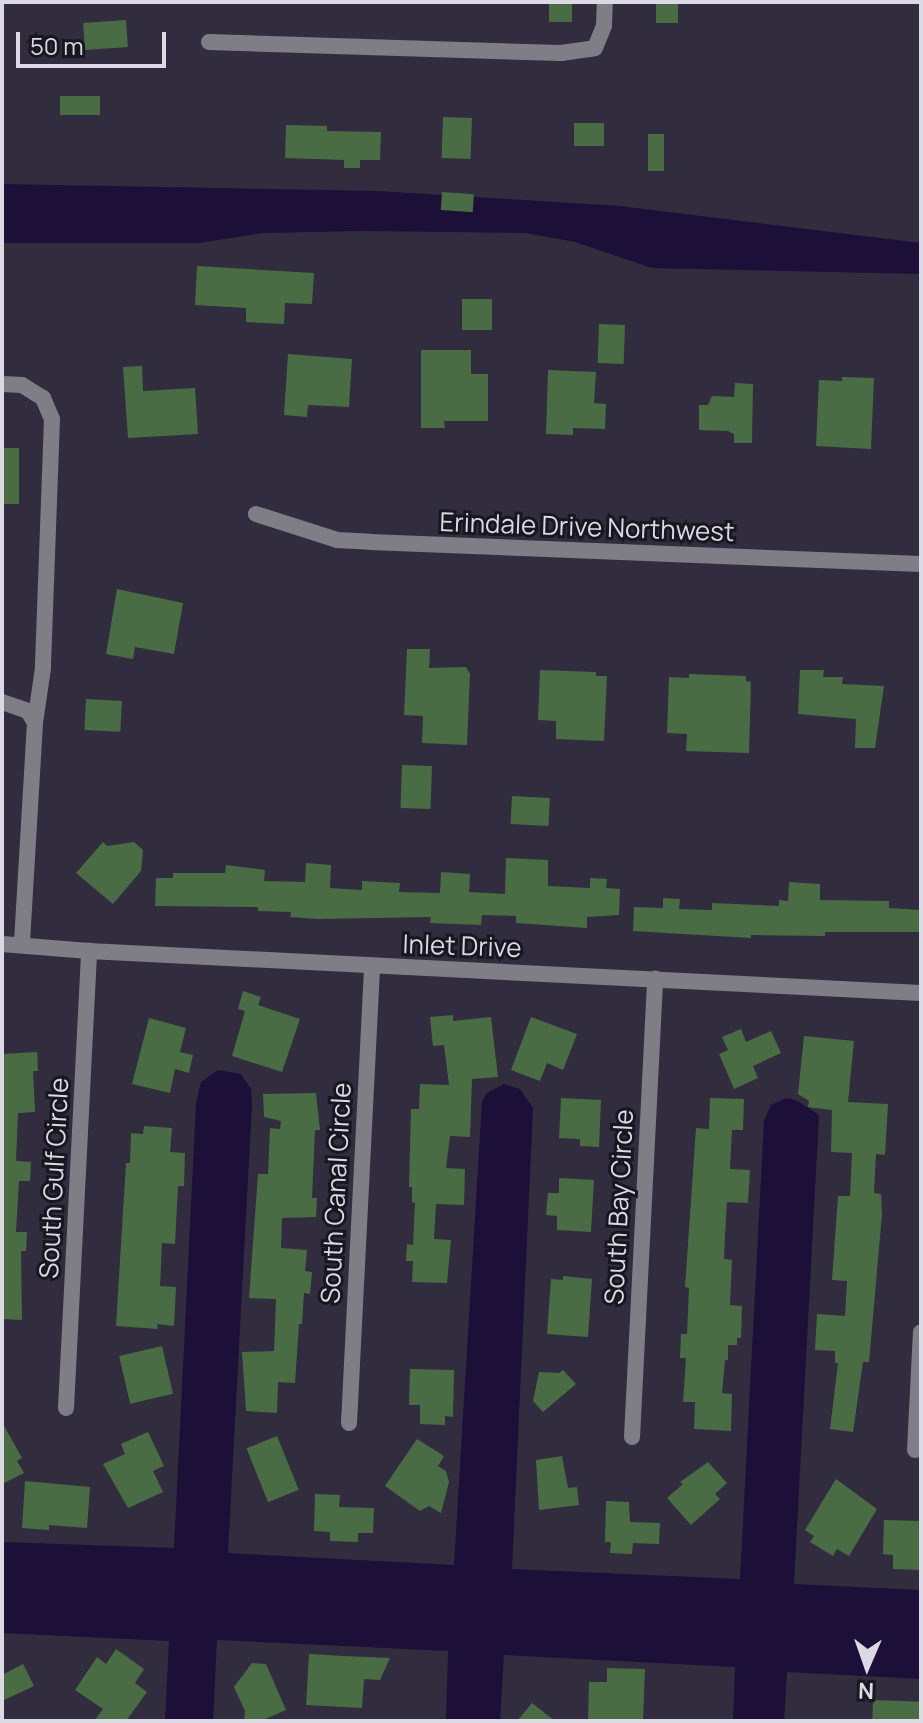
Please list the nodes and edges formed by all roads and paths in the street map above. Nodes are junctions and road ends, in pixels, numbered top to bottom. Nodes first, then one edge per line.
1 (605, 2) edge
2 (209, 42) dead end
3 (2, 384) edge
4 (256, 514) dead end
5 (921, 564) edge
6 (2, 702) edge
7 (35, 723) junction
8 (2, 944) edge
9 (22, 945) junction
10 (89, 951) junction
11 (372, 966) junction
12 (655, 979) junction
13 (921, 993) edge
14 (921, 1332) edge
15 (66, 1408) dead end
16 (349, 1423) dead end
17 (632, 1437) dead end
18 (915, 1450) dead end

1 - 2 street
3 - 7 street
4 - 5 street, Erindale Drive Northwest
6 - 7 street
7 - 9 street
8 - 9 street, Inlet Drive
9 - 10 street, Inlet Drive
10 - 11 street, Inlet Drive
10 - 15 street, South Gulf Circle
11 - 12 street, Inlet Drive
11 - 16 street, South Canal Circle
12 - 13 street, Inlet Drive
12 - 17 street, South Bay Circle
14 - 18 street

